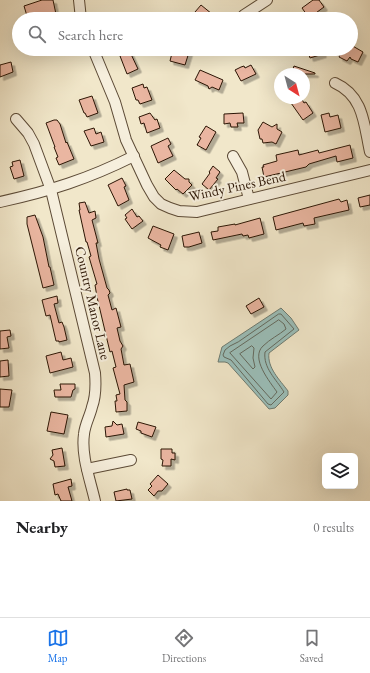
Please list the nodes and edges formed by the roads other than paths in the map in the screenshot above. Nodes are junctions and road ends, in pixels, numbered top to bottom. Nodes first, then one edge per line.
1 (79, 0) edge
2 (268, 0) edge
3 (81, 12) edge
4 (249, 12) edge
5 (96, 56) edge
6 (334, 83) dead end
7 (16, 119) dead end
8 (370, 152) edge
9 (134, 156) junction
10 (233, 156) dead end
11 (370, 170) edge
12 (51, 190) junction
13 (249, 199) junction
14 (0, 202) edge
15 (131, 460) dead end
16 (87, 469) junction
17 (95, 501) edge

1 - 3 street
2 - 4 street
5 - 9 street, Windy Pines Bend
6 - 8 street
7 - 12 street, Country Manor Lane
9 - 12 street
9 - 13 street, Windy Pines Bend
10 - 13 street
11 - 13 street, Windy Pines Bend
12 - 14 street
12 - 16 street, Country Manor Lane
15 - 16 street
16 - 17 street, Country Manor Lane

